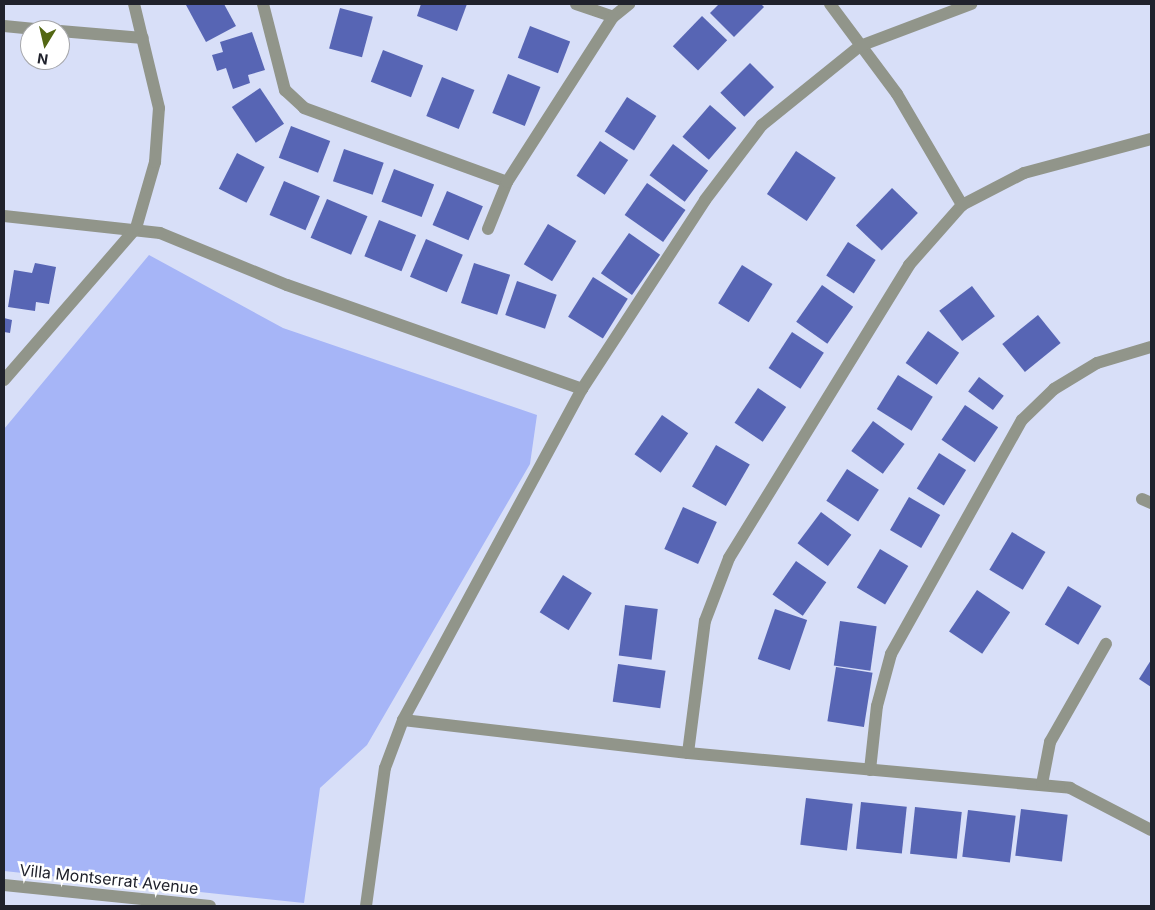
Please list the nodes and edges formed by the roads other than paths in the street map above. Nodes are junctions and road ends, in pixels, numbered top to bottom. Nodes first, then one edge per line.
1 (134, 4) edge
2 (263, 4) edge
3 (576, 4) edge
4 (629, 4) edge
5 (830, 4) edge
6 (970, 4) edge
7 (613, 17) junction
8 (4, 26) edge
9 (20, 28) edge
10 (70, 32) edge
11 (143, 38) junction
12 (860, 46) junction
13 (1151, 139) edge
14 (507, 182) junction
15 (962, 205) junction
16 (4, 216) edge
17 (136, 228) junction
18 (488, 229) dead end
19 (1151, 347) edge
20 (4, 380) edge
21 (582, 389) junction
22 (1106, 644) dead end
23 (403, 720) junction
24 (688, 753) junction
25 (870, 770) junction
26 (1042, 784) junction
27 (1151, 830) edge
28 (4, 884) edge
29 (210, 906) edge
30 (366, 906) edge

1 - 11 street
2 - 14 street
3 - 7 street
4 - 7 street
5 - 12 street
6 - 12 street
7 - 14 street
8 - 9 street
10 - 11 street
11 - 17 street
12 - 15 street
12 - 21 street
13 - 15 street
14 - 18 street
15 - 24 street
16 - 17 street
17 - 20 street
17 - 21 street
19 - 25 street
21 - 23 street
22 - 26 street
23 - 24 street
23 - 30 street
24 - 25 street
25 - 26 street
26 - 27 street
28 - 29 street, Villa Montserrat Avenue

